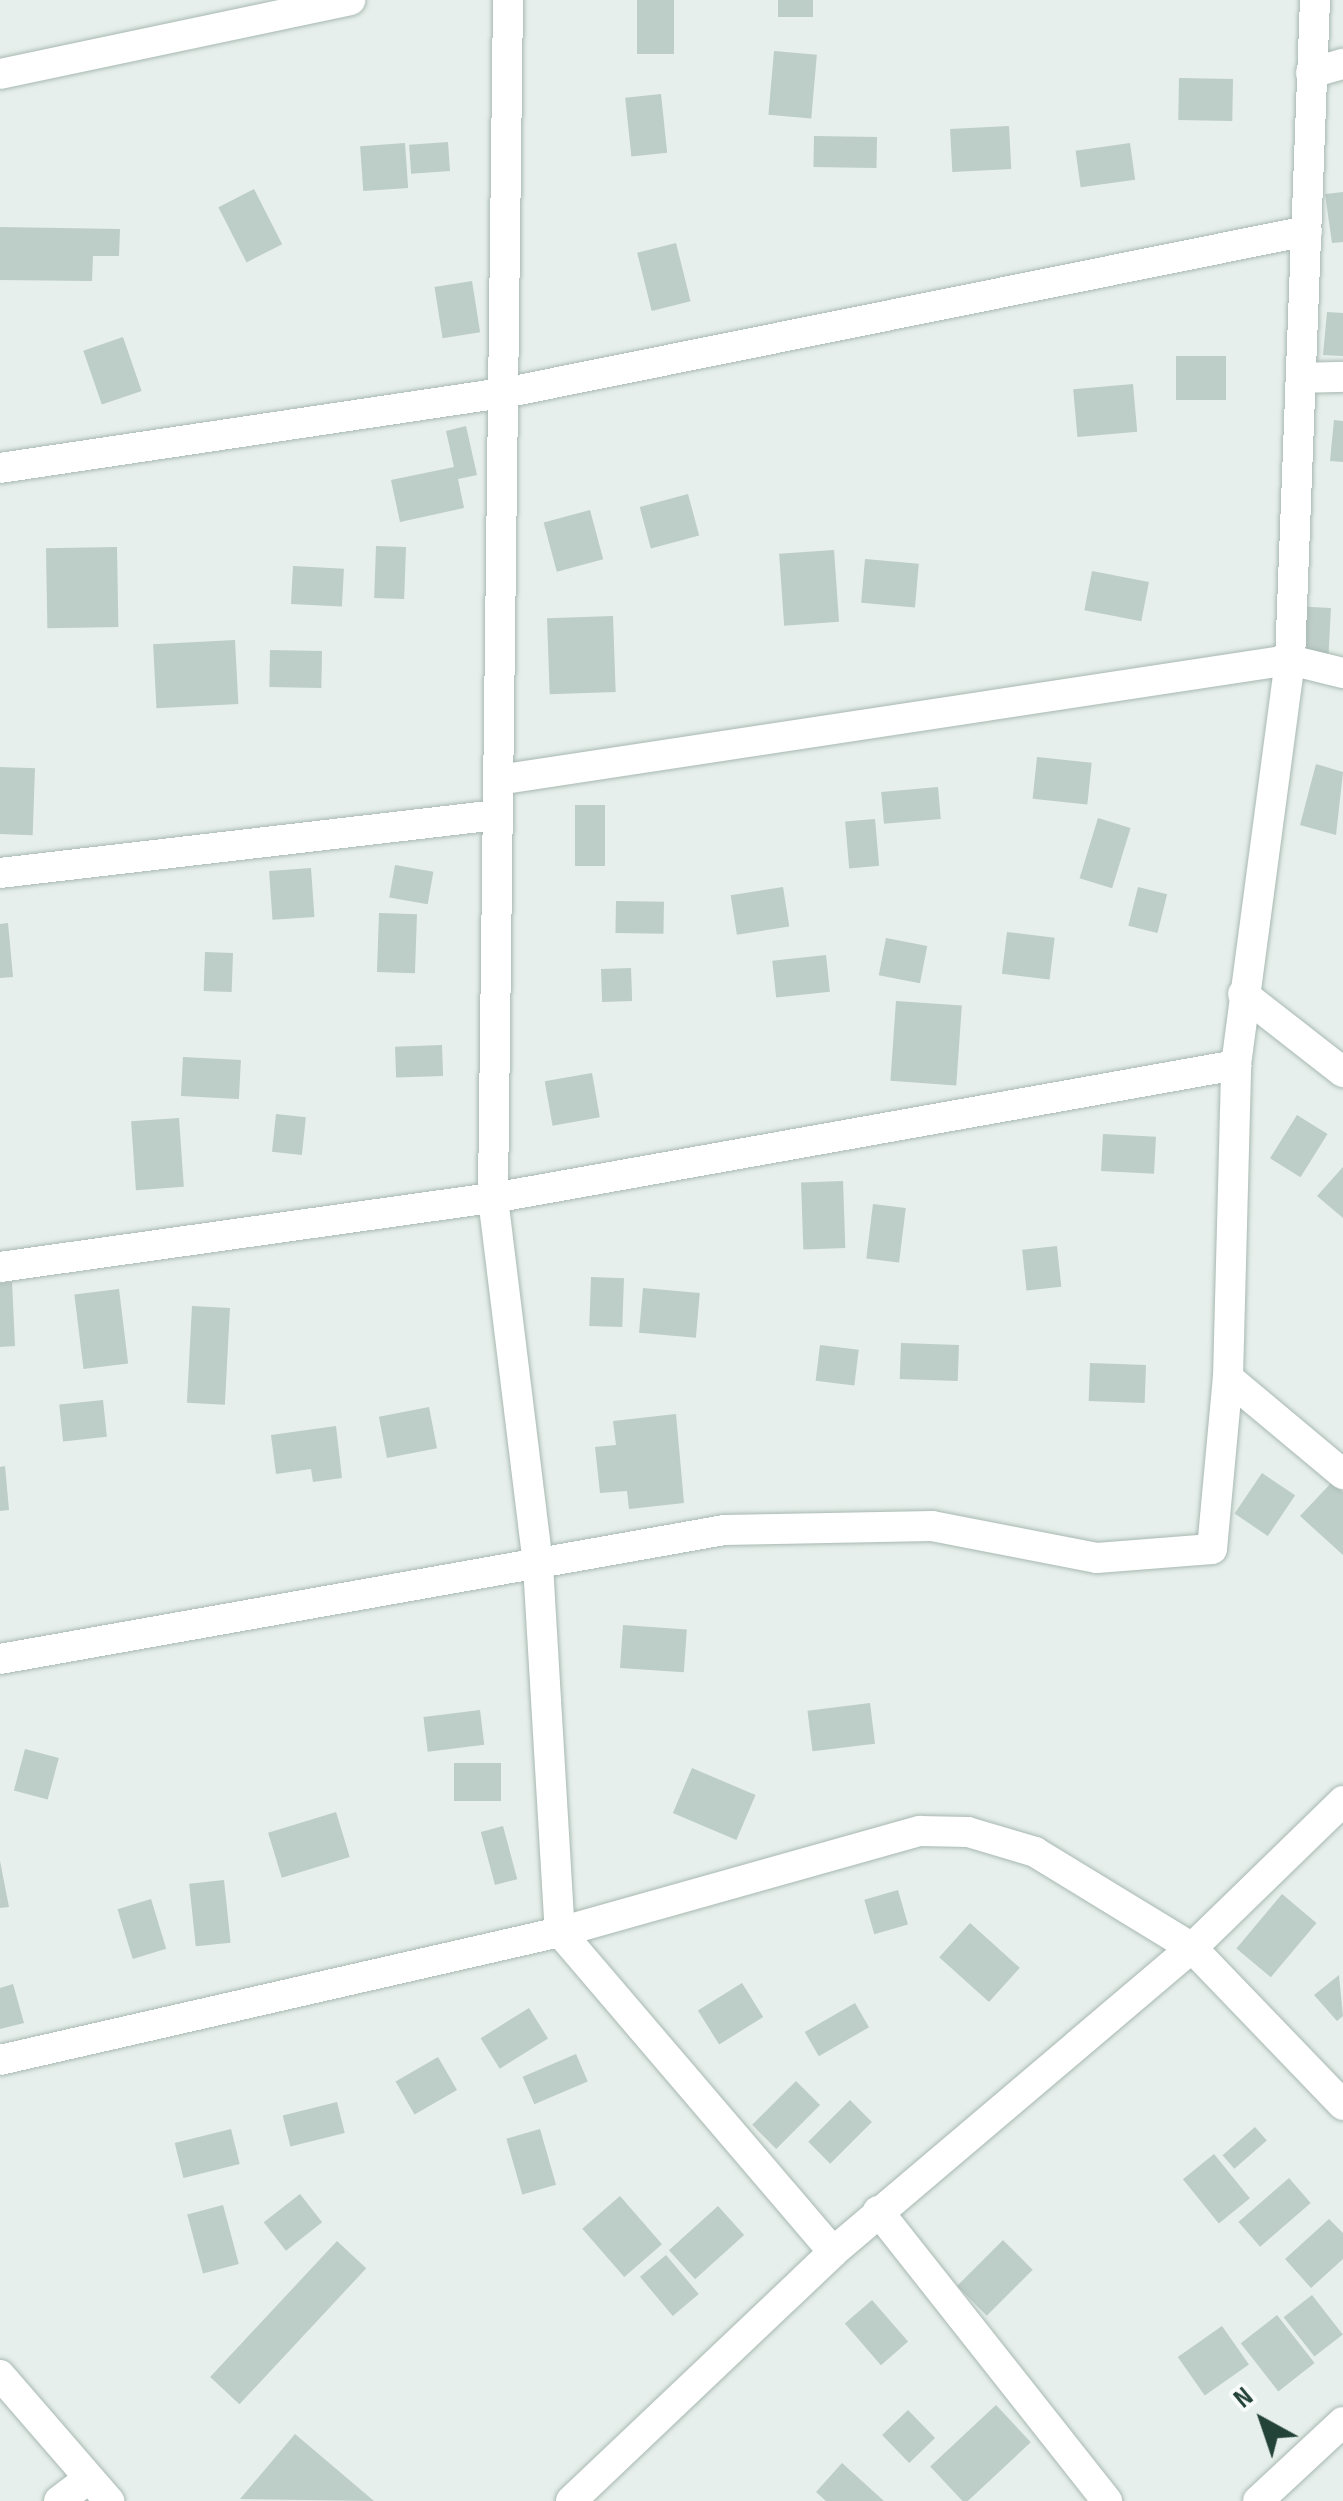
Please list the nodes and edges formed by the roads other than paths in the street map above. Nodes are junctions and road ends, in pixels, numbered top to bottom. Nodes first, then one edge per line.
1 (350, 0) edge
2 (508, 0) edge
3 (1316, 0) edge
4 (1343, 64) edge
5 (0, 74) edge
6 (1312, 74) junction
7 (1307, 230) junction
8 (1343, 377) edge
9 (1301, 378) junction
10 (509, 392) junction
11 (0, 468) edge
12 (1290, 660) junction
13 (1343, 673) edge
14 (498, 780) junction
15 (497, 815) junction
16 (0, 873) edge
17 (1244, 994) junction
18 (1236, 1065) junction
19 (1343, 1072) edge
20 (493, 1198) junction
21 (0, 1267) edge
22 (1228, 1378) junction
23 (1343, 1474) edge
24 (538, 1565) junction
25 (0, 1660) edge
26 (1343, 1801) edge
27 (560, 1932) junction
28 (1192, 1948) junction
29 (0, 2060) edge
30 (1343, 2105) edge
31 (878, 2212) junction
32 (833, 2252) junction
33 (0, 2375) edge
34 (1343, 2422) edge
35 (86, 2480) junction
36 (58, 2501) edge
37 (110, 2501) edge
38 (571, 2501) edge
39 (1107, 2501) edge
40 (1258, 2501) edge

1 - 5 street
2 - 10 street
3 - 6 street
4 - 6 street
6 - 7 street
7 - 9 street
7 - 10 street
8 - 9 street
9 - 12 street
10 - 11 street
10 - 14 street
12 - 13 street
12 - 14 street
12 - 17 street
14 - 15 street
15 - 16 street
15 - 20 street
17 - 18 street
17 - 19 street
18 - 20 street
18 - 22 street
20 - 21 street
20 - 24 street
22 - 23 street
22 - 24 street
24 - 25 street
24 - 27 street
26 - 28 street
27 - 28 street
27 - 29 street
27 - 32 street
28 - 30 street
28 - 31 street
31 - 32 street
31 - 39 street
32 - 38 street
33 - 35 street
34 - 40 street
35 - 36 street
35 - 37 street

